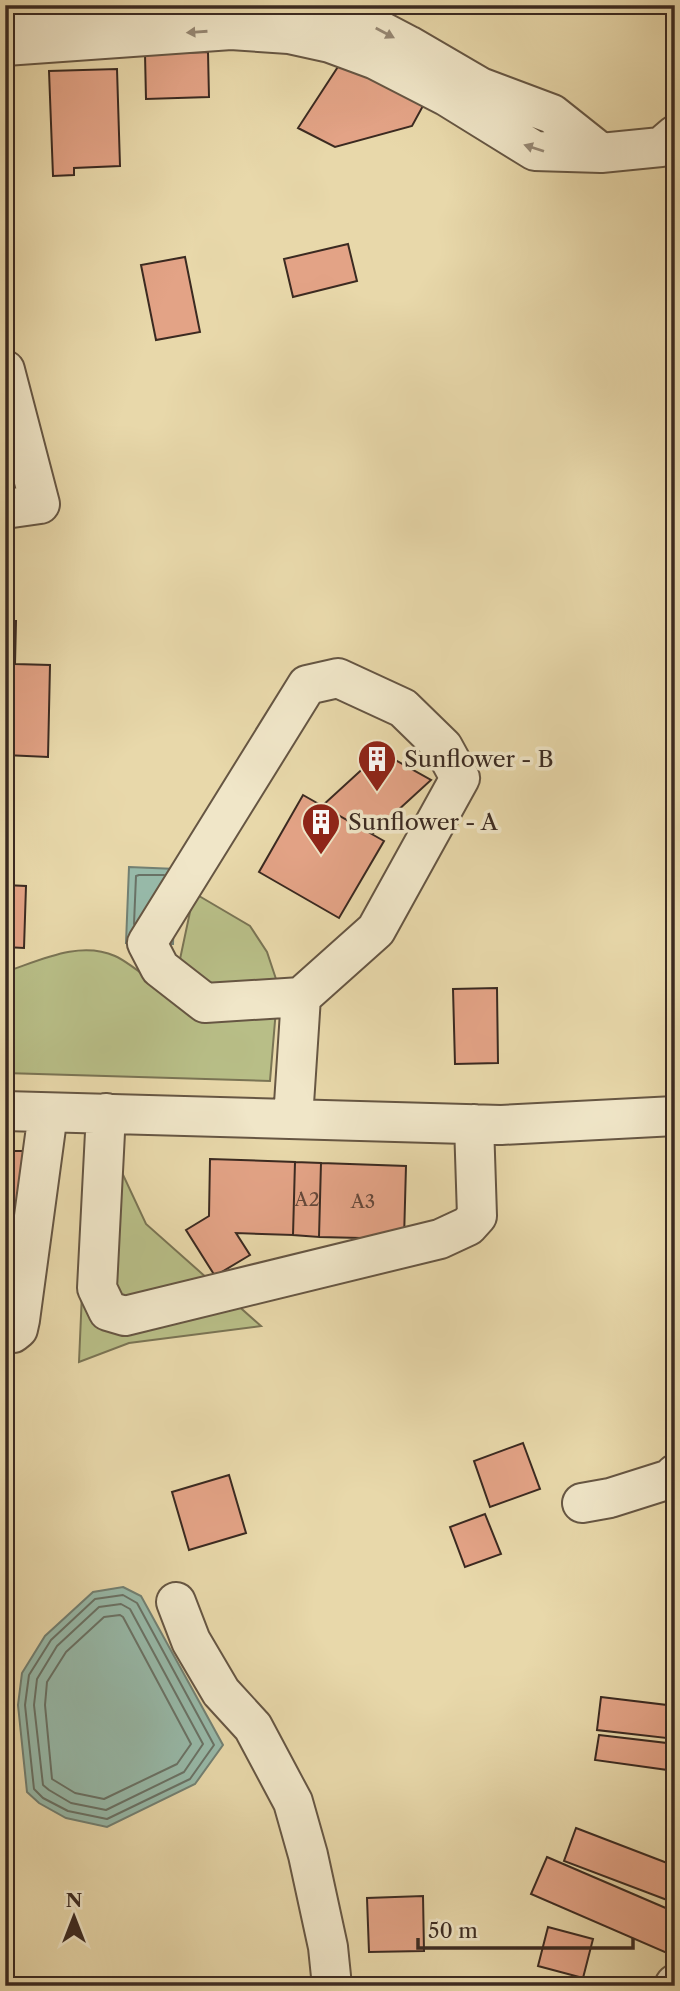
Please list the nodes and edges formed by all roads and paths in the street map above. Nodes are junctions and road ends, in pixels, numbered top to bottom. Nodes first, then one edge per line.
1 (271, 5) edge
2 (116, 7) edge
3 (342, 8) edge
4 (6, 26) edge
5 (675, 135) edge
6 (601, 153) junction
7 (5, 370) edge
8 (5, 509) edge
9 (301, 997) junction
10 (5, 1111) edge
11 (48, 1113) junction
12 (106, 1113) junction
13 (675, 1116) edge
14 (293, 1119) junction
15 (474, 1124) junction
16 (5, 1332) edge
17 (675, 1474) edge
18 (582, 1503) dead end
19 (176, 1602) dead end
20 (332, 1986) edge

1 - 2 street
1 - 3 street
2 - 4 street
3 -> 6 street
6 -> 4 street
5 - 6 street
7 - 8 street
9 - 9 street
9 - 14 street
10 - 11 street
11 - 12 street
11 - 16 street
12 - 14 street
12 - 15 street
13 - 15 street
14 - 15 street
17 - 18 street
19 - 20 street

